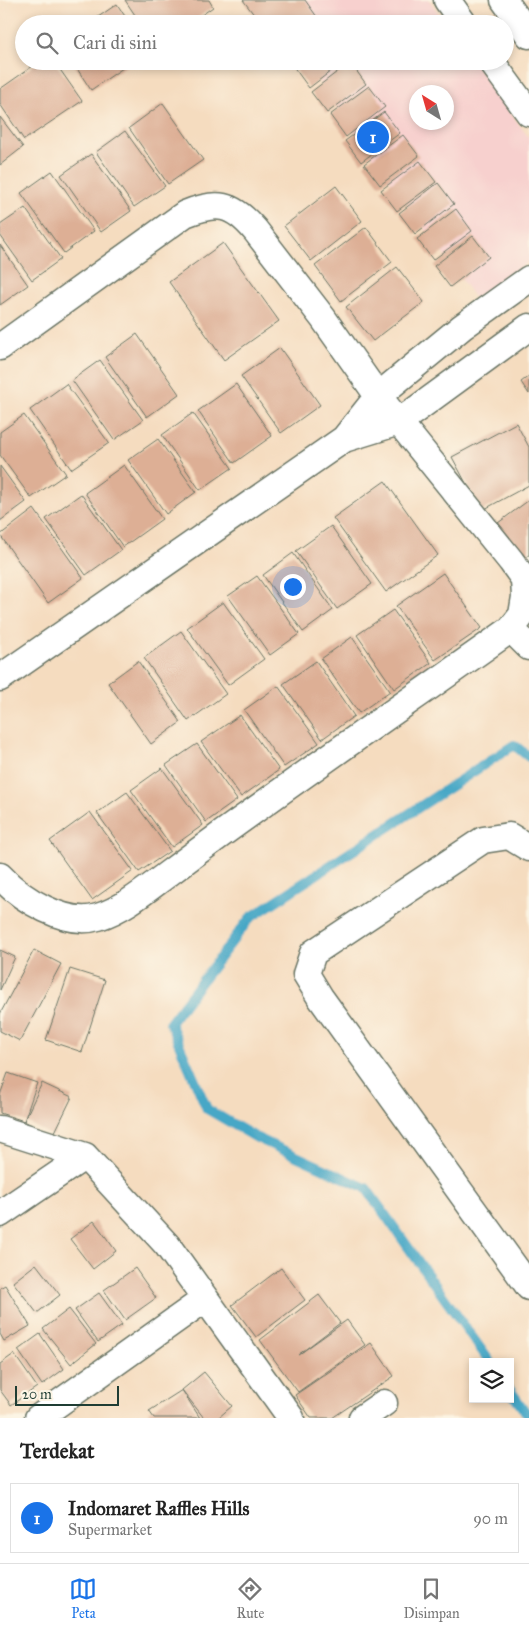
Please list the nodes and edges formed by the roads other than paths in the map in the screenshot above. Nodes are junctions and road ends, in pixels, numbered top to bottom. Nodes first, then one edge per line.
1 (447, 0) edge
2 (504, 0) edge
3 (458, 15) edge
4 (529, 35) edge
5 (498, 70) edge
6 (529, 113) edge
7 (529, 279) edge
8 (529, 327) edge
9 (0, 348) edge
10 (378, 396) junction
11 (399, 422) junction
12 (344, 439) junction
13 (511, 629) junction
14 (529, 648) edge
15 (0, 678) edge
16 (529, 848) edge
17 (0, 876) edge
18 (0, 1129) edge
19 (85, 1156) junction
20 (0, 1214) edge
21 (529, 1287) edge
22 (205, 1299) junction
23 (384, 1404) dead end
24 (38, 1418) edge
25 (291, 1418) edge
26 (362, 1418) edge

1 - 3 street
2 - 4 street
5 - 6 street
7 - 10 street
8 - 11 street
9 - 10 street
10 - 11 street
10 - 12 street
11 - 12 street
11 - 13 street
12 - 15 street
13 - 14 street
13 - 17 street
16 - 21 street
18 - 19 street
19 - 20 street
19 - 22 street
22 - 24 street
22 - 25 street
23 - 26 street

